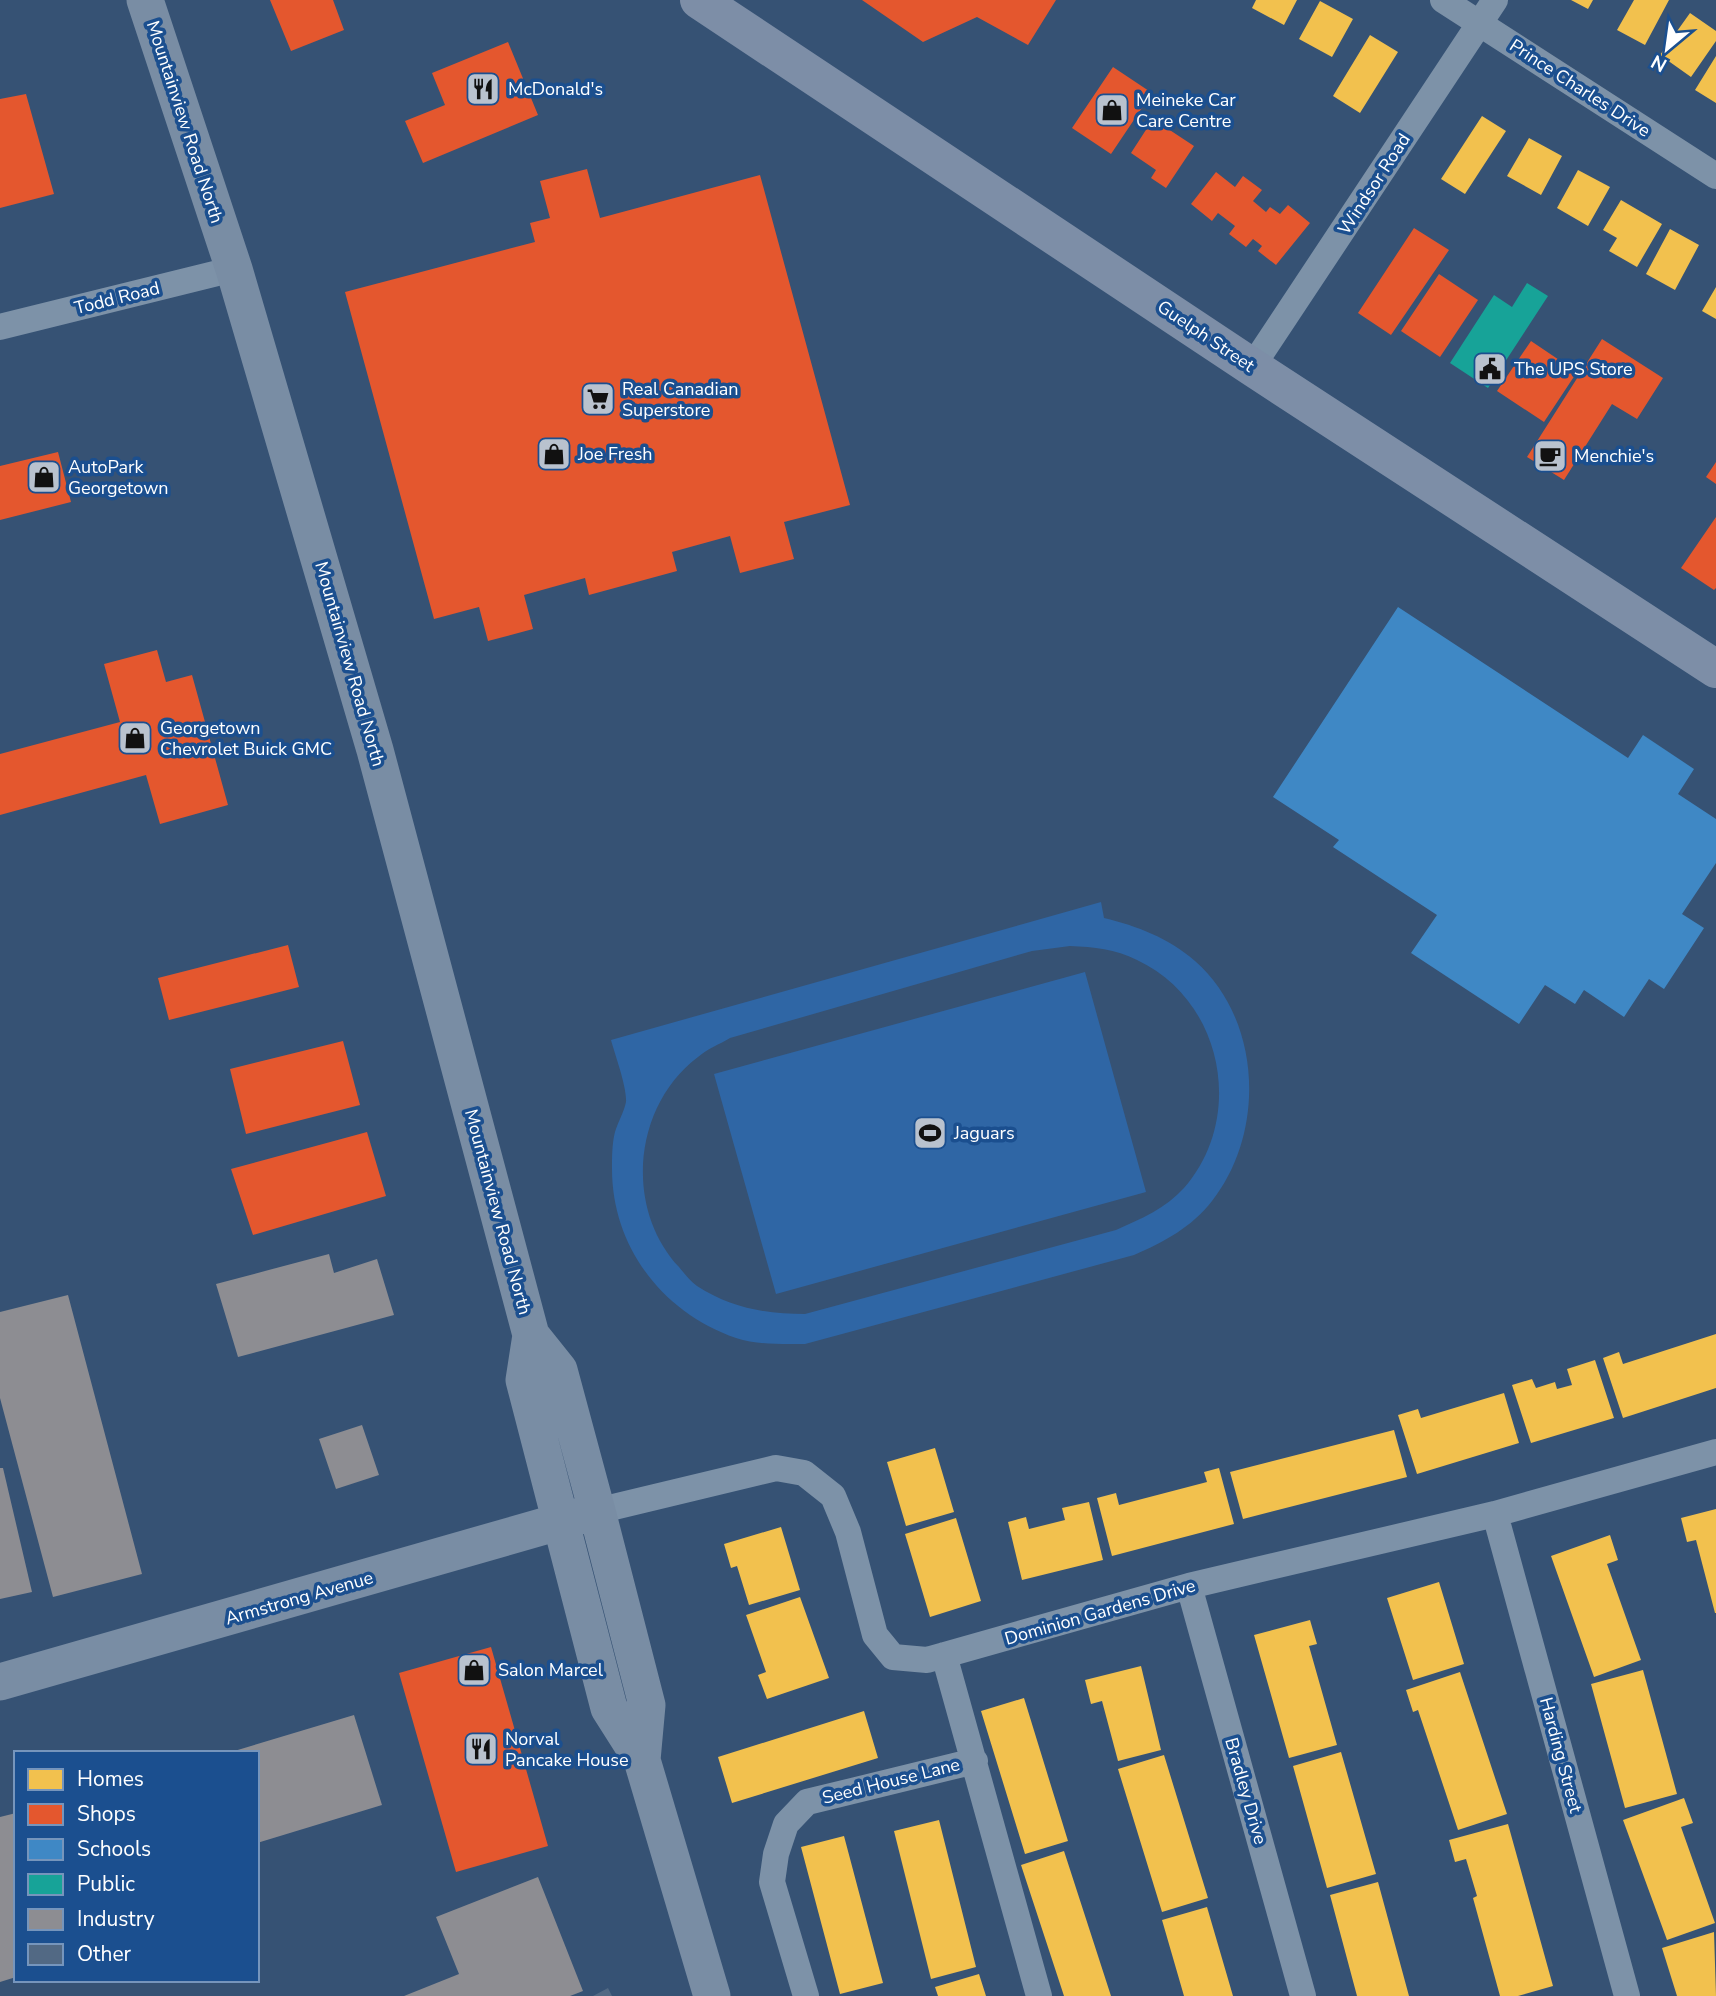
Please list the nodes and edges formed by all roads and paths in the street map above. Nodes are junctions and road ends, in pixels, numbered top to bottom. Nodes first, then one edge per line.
1 (145, 0) edge
2 (699, 0) edge
3 (1443, 0) edge
4 (1495, 0) edge
5 (1479, 23) junction
6 (1716, 176) edge
7 (234, 269) junction
8 (0, 327) edge
9 (1252, 367) junction
10 (1716, 669) edge
11 (531, 1335) junction
12 (1716, 1452) edge
13 (597, 1511) junction
14 (1495, 1514) junction
15 (561, 1521) junction
16 (1189, 1586) junction
17 (944, 1656) junction
18 (0, 1682) edge
19 (642, 1760) junction
20 (975, 1761) junction
21 (712, 1996) edge
22 (806, 1996) edge
23 (1039, 1996) edge
24 (1303, 1996) edge
25 (1627, 1996) edge

1 - 7 main road, Mountainview Road North
2 - 9 main road, Guelph Street
3 - 5 street, Prince Charles Drive
4 - 5 street, Windsor Road
5 - 6 street, Prince Charles Drive
5 - 9 street, Windsor Road
7 - 8 street, Todd Road
7 - 11 main road, Mountainview Road North
9 - 10 main road, Guelph Street
11 - 13 main road, Mountainview Road North
11 - 15 main road, Mountainview Road North
12 - 14 street, Dominion Gardens Drive
13 - 15 main road, Armstrong Avenue
13 - 17 street, Dominion Gardens Drive
13 - 19 main road, Mountainview Road North
14 - 16 street, Dominion Gardens Drive
14 - 25 street, Harding Street
15 - 18 main road, Armstrong Avenue
15 - 19 main road, Mountainview Road North
16 - 17 street, Dominion Gardens Drive
16 - 24 street, Bradley Drive
17 - 20 street, Seed House Lane
19 - 21 main road, Mountainview Road North
20 - 22 street, Seed House Lane
20 - 23 street, Seed House Lane

